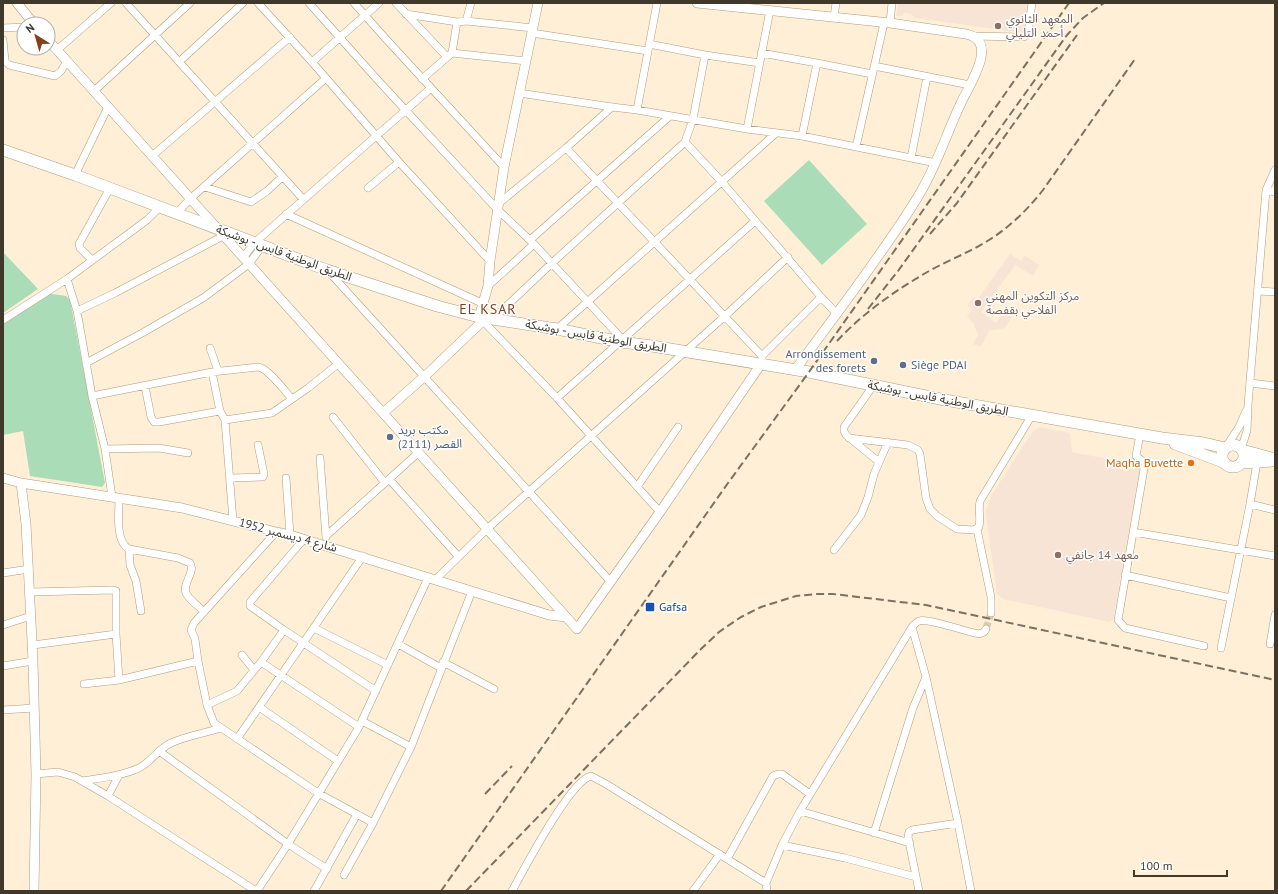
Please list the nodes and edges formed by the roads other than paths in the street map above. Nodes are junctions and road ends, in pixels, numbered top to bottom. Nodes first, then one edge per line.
1 (111, 3) edge
2 (126, 3) edge
3 (190, 3) edge
4 (243, 3) edge
5 (258, 3) edge
6 (310, 3) edge
7 (354, 3) edge
8 (379, 3) edge
9 (396, 3) edge
10 (471, 3) edge
11 (538, 3) edge
12 (657, 3) edge
13 (697, 3) edge
14 (836, 3) edge
15 (892, 3) edge
16 (1032, 3) edge
17 (21, 4) edge
18 (759, 6) edge
19 (770, 10) junction
20 (406, 14) junction
21 (29, 16) edge
22 (365, 16) junction
23 (834, 17) junction
24 (466, 21) junction
25 (457, 22) junction
26 (887, 23) junction
27 (16, 27) edge
28 (3, 28) edge
29 (532, 31) junction
30 (155, 35) junction
31 (973, 36) junction
32 (290, 37) junction
33 (340, 38) junction
34 (3, 40) edge
35 (648, 48) junction
36 (57, 50) joint
37 (761, 53) junction
38 (449, 55) junction
39 (705, 55) junction
40 (67, 61) junction
41 (526, 61) junction
42 (179, 62) junction
43 (312, 62) junction
44 (760, 63) junction
45 (817, 63) junction
46 (874, 66) junction
47 (872, 74) junction
48 (927, 77) junction
49 (326, 78) junction
50 (422, 79) junction
51 (970, 85) junction
52 (431, 88) junction
53 (94, 91) junction
54 (519, 93) junction
55 (215, 101) junction
56 (108, 107) junction
57 (612, 108) junction
58 (406, 110) junction
59 (637, 110) junction
60 (670, 116) junction
61 (693, 119) junction
62 (747, 129) junction
63 (775, 134) junction
64 (376, 136) junction
65 (802, 136) junction
66 (685, 142) junction
67 (252, 144) junction
68 (856, 147) junction
69 (566, 148) junction
70 (3, 150) edge
71 (152, 156) junction
72 (911, 158) junction
73 (399, 162) junction
74 (936, 163) junction
75 (504, 167) junction
76 (1275, 170) edge
77 (74, 175) junction
78 (282, 177) junction
79 (596, 181) junction
80 (722, 182) junction
81 (205, 187) junction
82 (110, 188) junction
83 (368, 188) dead end
84 (1266, 190) junction
85 (1275, 192) edge
86 (190, 199) junction
87 (303, 199) junction
88 (618, 204) junction
89 (498, 206) junction
90 (160, 207) junction
91 (176, 214) junction
92 (286, 214) junction
93 (755, 221) junction
94 (220, 232) junction
95 (655, 241) junction
96 (532, 242) junction
97 (258, 244) junction
98 (788, 257) junction
99 (92, 260) junction
100 (246, 261) junction
101 (490, 261) junction
102 (552, 263) junction
103 (327, 270) junction
104 (67, 279) junction
105 (690, 280) junction
106 (58, 284) junction
107 (488, 286) junction
108 (71, 290) junction
109 (1257, 290) junction
110 (1275, 292) edge
111 (821, 297) junction
112 (587, 302) junction
113 (484, 304) junction
114 (76, 311) junction
115 (837, 314) junction
116 (725, 316) junction
117 (486, 318) junction
118 (3, 320) edge
119 (557, 329) junction
120 (622, 341) junction
121 (210, 348) dead end
122 (685, 352) junction
123 (762, 360) junction
124 (86, 363) junction
125 (338, 364) junction
126 (795, 370) junction
127 (215, 371) junction
128 (425, 376) junction
129 (1250, 383) junction
130 (1274, 384) edge
131 (145, 386) junction
132 (873, 386) junction
133 (92, 396) junction
134 (557, 398) junction
135 (292, 399) junction
136 (1248, 405) junction
137 (220, 411) junction
138 (383, 413) junction
139 (1032, 415) junction
140 (333, 417) dead end
141 (225, 420) junction
142 (678, 427) dead end
143 (1140, 434) junction
144 (590, 436) junction
145 (849, 438) junction
146 (1162, 438) junction
147 (888, 442) junction
148 (258, 445) dead end
149 (1225, 448) junction
150 (105, 449) junction
151 (1242, 449) junction
152 (188, 453) dead end
153 (418, 453) junction
154 (320, 458) dead end
155 (1275, 460) edge
156 (879, 462) junction
157 (1223, 462) junction
158 (1257, 462) junction
159 (1242, 463) junction
160 (3, 478) edge
161 (231, 478) junction
162 (286, 478) dead end
163 (387, 481) junction
164 (21, 483) junction
165 (636, 487) junction
166 (529, 492) junction
167 (116, 498) junction
168 (1250, 504) junction
169 (1275, 510) edge
170 (660, 512) junction
171 (233, 520) junction
172 (487, 529) junction
173 (977, 529) junction
174 (276, 532) junction
175 (1133, 532) junction
176 (290, 535) junction
177 (304, 539) junction
178 (326, 540) junction
179 (129, 549) junction
180 (834, 550) dead end
181 (1241, 550) junction
182 (363, 556) junction
183 (458, 556) junction
184 (1275, 556) edge
185 (29, 569) junction
186 (3, 573) edge
187 (1125, 575) junction
188 (431, 579) junction
189 (611, 582) junction
190 (472, 591) junction
191 (31, 592) junction
192 (1231, 598) junction
193 (142, 611) dead end
194 (204, 612) junction
195 (991, 613) tunnel mouth
196 (1275, 615) edge
197 (31, 616) junction
198 (566, 617) junction
199 (3, 625) edge
200 (912, 627) junction
201 (314, 628) junction
202 (986, 629) dead end
203 (284, 630) junction
204 (116, 634) junction
205 (304, 643) junction
206 (398, 644) junction
207 (1270, 644) dead end
208 (33, 645) junction
209 (1204, 646) dead end
210 (1221, 648) dead end
211 (242, 655) dead end
212 (33, 661) junction
213 (198, 661) junction
214 (261, 662) junction
215 (388, 665) junction
216 (442, 665) junction
217 (3, 666) edge
218 (254, 670) junction
219 (281, 675) junction
220 (926, 677) junction
221 (119, 680) junction
222 (84, 684) dead end
223 (494, 689) dead end
224 (376, 691) junction
225 (207, 705) junction
226 (259, 707) junction
227 (34, 708) junction
228 (3, 710) edge
229 (361, 724) junction
230 (221, 728) junction
231 (237, 739) junction
232 (411, 747) junction
233 (159, 751) junction
234 (338, 761) junction
235 (36, 774) junction
236 (119, 775) junction
237 (82, 781) junction
238 (318, 793) junction
239 (810, 794) junction
240 (108, 796) junction
241 (800, 811) junction
242 (357, 814) junction
243 (373, 823) junction
244 (958, 823) junction
245 (874, 833) junction
246 (910, 843) junction
247 (288, 844) junction
248 (782, 845) junction
249 (720, 854) junction
250 (727, 859) junction
251 (327, 869) junction
252 (344, 875) dead end
253 (916, 876) junction
254 (766, 887) edge
255 (34, 891) edge
256 (256, 891) edge
257 (314, 891) edge
258 (512, 891) edge
259 (693, 891) edge
260 (920, 891) edge
261 (971, 891) edge

1 - 36 street
2 - 30 street
3 - 30 street
4 - 42 street
5 - 32 street
6 - 33 street
7 - 22 street
8 - 22 street
9 - 20 street
10 - 24 street
11 - 29 street
12 - 35 street
13 - 18 street
14 - 23 street
15 - 26 street
16 - 31 street
17 - 21 street
18 - 19 street
19 - 23 street
19 - 37 street
20 - 25 street
20 - 38 street
22 - 33 street
22 - 50 street
23 - 26 street
24 - 25 street
24 - 29 street
25 - 38 street
26 - 31 street
26 - 46 street
27 - 28 street
29 - 35 street
29 - 41 street
30 - 42 street
30 - 53 street
31 - 51 street
32 - 43 street
32 - 55 street
33 - 43 street
33 - 58 street
34 - 40 street
35 - 39 street
35 - 59 street
36 - 40 street
37 - 44 street
37 - 45 street
38 - 41 street
38 - 50 street
39 - 44 street
39 - 61 street
40 - 53 street
41 - 54 street
42 - 55 street
43 - 49 street
44 - 62 street
45 - 47 street
45 - 65 street
46 - 47 street
46 - 48 street
47 - 68 street
48 - 51 street
48 - 72 street
49 - 64 street
49 - 67 street
50 - 52 street
51 - 74 street
52 - 58 street
52 - 75 street
53 - 56 street
54 - 57 street
54 - 75 street
55 - 67 street
55 - 71 street
56 - 71 street
56 - 77 street
57 - 59 street
57 - 69 street
58 - 64 street
58 - 89 street
59 - 60 street
60 - 61 street
60 - 79 street
61 - 62 street
61 - 66 street
62 - 63 street
63 - 65 street
63 - 80 street
64 - 73 street
64 - 87 street
65 - 68 street
66 - 80 street
66 - 88 street
67 - 78 street
67 - 81 street
68 - 72 street
69 - 79 street
69 - 89 street
70 - 77 main road, الطريق الوطنية قابس - بوشبكة
71 - 86 street
72 - 74 street
73 - 83 street
73 - 101 street
74 - 115 street
75 - 89 street
76 - 84 street
77 - 82 main road, الطريق الوطنية قابس - بوشبكة
78 - 81 street
78 - 87 street
79 - 88 street
79 - 96 street
80 - 93 street
80 - 95 street
81 - 86 street
82 - 90 main road, الطريق الوطنية قابس - بوشبكة
82 - 99 street
84 - 85 street
84 - 109 street
86 - 91 street
86 - 94 street
87 - 92 street
88 - 95 street
88 - 102 street
89 - 96 street
89 - 101 street
90 - 91 main road, الطريق الوطنية قابس - بوشبكة
90 - 99 street
91 - 94 main road, الطريق الوطنية قابس - بوشبكة
92 - 97 street
92 - 113 street
93 - 98 street
93 - 105 street
94 - 97 main road, الطريق الوطنية قابس - بوشبكة
94 - 100 street
94 - 114 street
95 - 105 street
95 - 112 street
96 - 102 street
96 - 107 street
97 - 100 street
97 - 103 main road, الطريق الوطنية قابس - بوشبكة
98 - 111 street
98 - 116 street
99 - 104 street
100 - 124 street
100 - 125 street
101 - 107 street
102 - 112 street
102 - 117 street
103 - 117 main road, الطريق الوطنية قابس - بوشبكة
103 - 128 street
104 - 106 street
104 - 108 street
105 - 116 street
105 - 120 street
106 - 108 street
106 - 118 street
107 - 113 street
108 - 114 street
109 - 110 street
109 - 129 street
111 - 115 street
111 - 123 street
112 - 119 street
112 - 120 street
113 - 117 street
114 - 124 street
115 - 126 street
116 - 122 street
116 - 123 street
117 - 119 main road, الطريق الوطنية قابس - بوشبكة
117 - 128 street
117 - 134 street
119 - 120 main road, الطريق الوطنية قابس - بوشبكة
120 - 122 main road, الطريق الوطنية قابس - بوشبكة
120 - 134 street
121 - 127 street
122 - 123 main road, الطريق الوطنية قابس - بوشبكة
122 - 144 street
123 - 126 main road, الطريق الوطنية قابس - بوشبكة
123 - 170 street
124 - 133 street
125 - 135 street
125 - 138 street
126 - 132 main road, الطريق الوطنية قابس - بوشبكة
127 - 131 street
127 - 135 street
127 - 137 street
128 - 138 street
128 - 166 street
129 - 130 street
129 - 136 street
131 - 133 street
131 - 137 street
132 - 139 main road, الطريق الوطنية قابس - بوشبكة
132 - 145 street
133 - 150 street
134 - 144 street
135 - 141 street
136 - 149 street
136 - 151 street
137 - 141 street
138 - 153 street
139 - 143 main road, الطريق الوطنية قابس - بوشبكة
139 - 173 street
140 - 163 street
141 - 161 street
142 - 165 street
143 - 146 main road, الطريق الوطنية قابس - بوشبكة
143 - 175 street
144 - 165 street
144 - 166 street
145 - 147 street
145 - 156 street
146 - 149 main road, الطريق الوطنية قابس - بوشبكة
146 - 157 main road, الطريق الوطنية قابس - بوشبكة
147 - 156 street
147 - 173 street
148 - 161 street
149 - 151 main road
149 - 157 main road
150 - 152 street
150 - 167 street
151 - 155 main road
151 - 159 main road
153 - 163 street
153 - 172 street
154 - 178 street
155 - 158 main road
156 - 180 street
157 - 159 main road
158 - 159 main road
158 - 168 street
160 - 164 street, شارع 4 ديسمبر 1952
161 - 171 street
162 - 176 street
163 - 178 street
163 - 183 street
164 - 167 street, شارع 4 ديسمبر 1952
164 - 185 street
165 - 170 street
166 - 172 street
166 - 189 street
167 - 171 street, شارع 4 ديسمبر 1952
167 - 179 street
168 - 169 street
168 - 181 street
170 - 189 street
171 - 174 street, شارع 4 ديسمبر 1952
172 - 183 street
172 - 198 street
173 - 195 street
174 - 176 street, شارع 4 ديسمبر 1952
174 - 194 street
175 - 181 street
175 - 187 street
176 - 177 street, شارع 4 ديسمبر 1952
177 - 178 street, شارع 4 ديسمبر 1952
177 - 203 street
178 - 182 street, شارع 4 ديسمبر 1952
179 - 193 street
179 - 194 street
181 - 184 street
181 - 192 street
182 - 188 street, شارع 4 ديسمبر 1952
182 - 201 street
183 - 188 street
185 - 186 street
185 - 191 street
187 - 192 street
187 - 209 street
188 - 190 street, شارع 4 ديسمبر 1952
188 - 206 street
189 - 198 street
190 - 198 street, شارع 4 ديسمبر 1952
190 - 216 street
191 - 197 street
191 - 204 street
192 - 210 street
194 - 213 street
196 - 207 street
197 - 199 street
197 - 208 street
200 - 202 street
200 - 220 street
200 - 239 street
201 - 205 street
201 - 215 street
203 - 205 street
203 - 214 street
204 - 208 street
204 - 221 street
205 - 219 street
205 - 224 street
206 - 215 street
206 - 216 street
208 - 212 street
211 - 218 street
212 - 217 street
212 - 227 street
213 - 221 street
213 - 225 street
214 - 218 street
214 - 219 street
215 - 224 street
216 - 223 street
216 - 232 street
218 - 225 street
219 - 226 street
219 - 229 street
220 - 244 street
220 - 245 street
221 - 222 street
224 - 229 street
225 - 230 street
226 - 231 street
226 - 234 street
227 - 228 street
227 - 235 street
229 - 232 street
229 - 234 street
230 - 231 street
230 - 233 street
231 - 238 street
232 - 243 street
233 - 236 street
233 - 247 street
234 - 238 street
235 - 237 street
235 - 255 street
236 - 237 street
236 - 240 street
237 - 240 street
238 - 242 street
238 - 247 street
239 - 241 street
239 - 250 street
240 - 256 street
241 - 245 street
241 - 248 street
242 - 243 street
242 - 251 street
243 - 252 street
244 - 246 street
244 - 261 street
245 - 246 street
246 - 253 street
247 - 251 street
247 - 256 street
248 - 253 street
248 - 254 street
249 - 250 street
249 - 258 street
249 - 259 street
250 - 254 street
251 - 257 street
253 - 260 street

